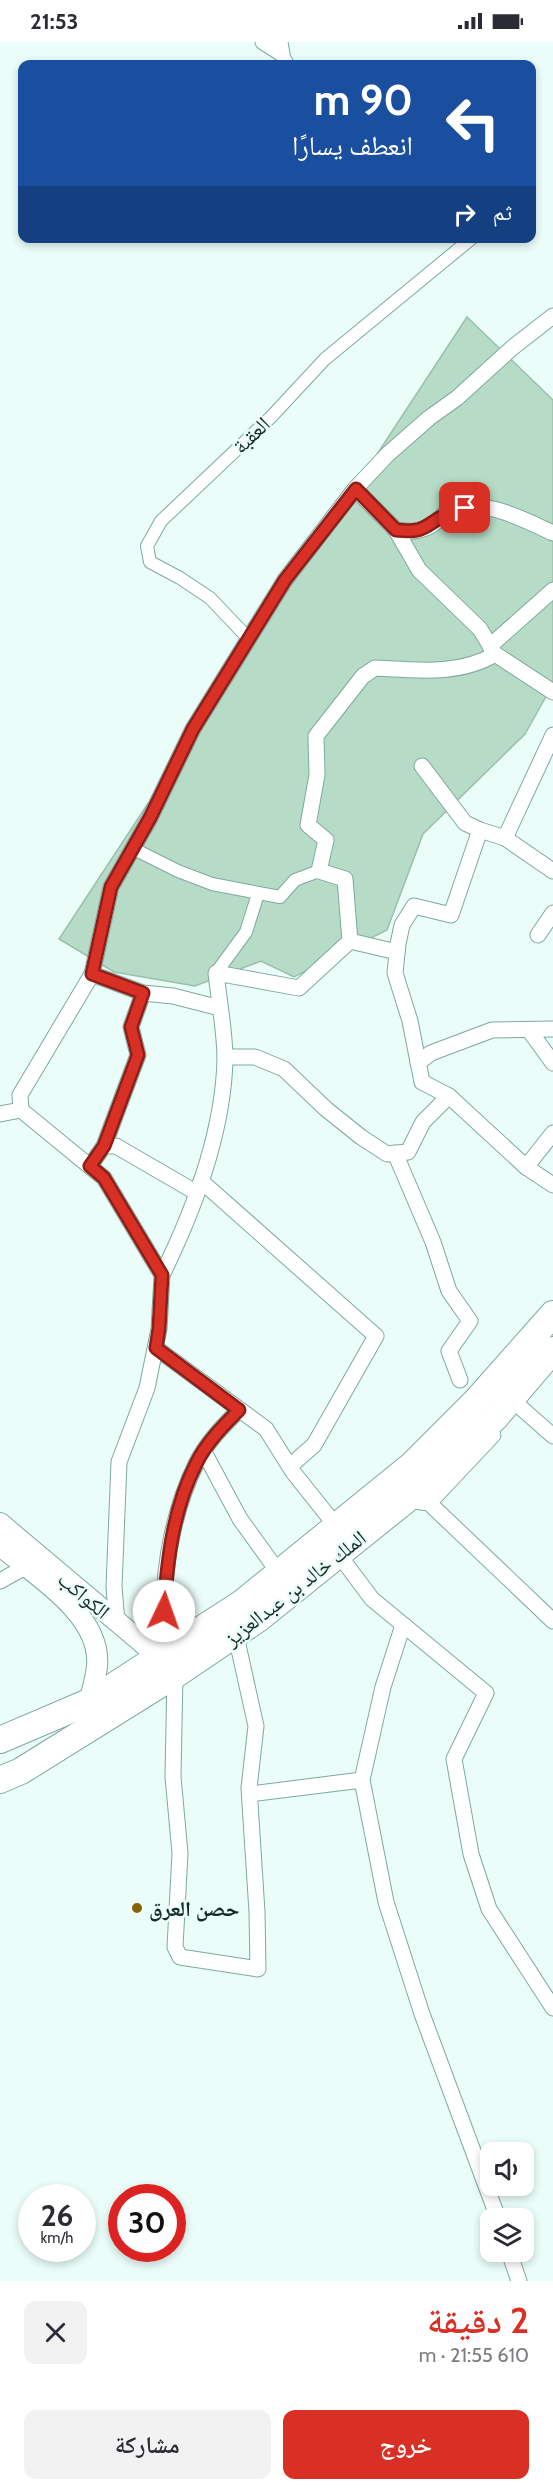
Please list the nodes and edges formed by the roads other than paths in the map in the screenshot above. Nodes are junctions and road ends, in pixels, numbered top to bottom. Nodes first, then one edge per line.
1 (263, 42) edge
2 (283, 54) edge
3 (466, 243) edge
4 (553, 316) edge
5 (356, 489) junction
6 (396, 530) junction
7 (553, 533) edge
8 (553, 590) edge
9 (249, 639) junction
10 (492, 650) junction
11 (553, 692) edge
12 (553, 735) edge
13 (422, 766) dead end
14 (480, 830) junction
15 (505, 838) junction
16 (134, 849) junction
17 (319, 871) junction
18 (553, 871) edge
19 (258, 894) junction
20 (553, 913) edge
21 (538, 935) dead end
22 (350, 941) junction
23 (397, 952) junction
24 (216, 972) junction
25 (92, 974) junction
26 (143, 993) junction
27 (220, 1008) junction
28 (529, 1029) junction
29 (553, 1029) edge
30 (225, 1057) junction
31 (418, 1063) junction
32 (553, 1063) edge
33 (449, 1096) junction
34 (21, 1110) junction
35 (0, 1114) edge
36 (553, 1133) edge
37 (104, 1146) junction
38 (395, 1153) junction
39 (90, 1166) junction
40 (526, 1167) junction
41 (553, 1185) edge
42 (199, 1187) junction
43 (162, 1275) junction
44 (553, 1314) edge
45 (156, 1348) junction
46 (553, 1350) edge
47 (553, 1357) edge
48 (459, 1380) dead end
49 (519, 1406) junction
50 (239, 1410) junction
51 (553, 1436) edge
52 (204, 1452) junction
53 (290, 1466) junction
54 (418, 1502) junction
55 (0, 1523) edge
56 (336, 1526) junction
57 (0, 1546) edge
58 (339, 1555) junction
59 (25, 1567) junction
60 (279, 1573) junction
61 (0, 1581) edge
62 (117, 1622) junction
63 (553, 1622) edge
64 (403, 1625) junction
65 (236, 1636) junction
66 (174, 1645) junction
67 (175, 1675) junction
68 (89, 1702) junction
69 (0, 1740) edge
70 (0, 1780) edge
71 (362, 1780) junction
72 (250, 1794) junction
73 (553, 2008) edge
74 (494, 2208) edge
75 (512, 2262) edge
76 (519, 2281) edge

1 - 2 street
3 - 9 street, العقبة
4 - 5 street
5 - 6 street
5 - 9 street
6 - 7 street
6 - 10 street
8 - 10 street
9 - 16 street
10 - 11 street
10 - 17 street
12 - 15 street
13 - 14 street
14 - 15 street
14 - 23 street
15 - 18 street
16 - 19 street
16 - 25 street
17 - 19 street
17 - 22 street
19 - 24 street
20 - 21 street
22 - 23 street
22 - 24 street
23 - 31 street
24 - 27 street
25 - 26 street
25 - 34 street
26 - 27 street
26 - 37 street
27 - 30 street
28 - 29 street
28 - 31 street
28 - 32 street
30 - 38 street
30 - 42 street
31 - 33 street
33 - 38 street
33 - 40 street
34 - 35 street
34 - 39 street
36 - 40 street
37 - 39 street
37 - 42 street
38 - 48 street
39 - 43 street
40 - 41 street
42 - 43 street
42 - 53 street
43 - 45 street
44 - 56 highway, الملك خالد بن عبدالعزيز
45 - 50 street
45 - 62 street
46 - 54 highway, الملك خالد بن عبدالعزيز
47 - 49 street
49 - 51 street
49 - 54 street
50 - 52 street
50 - 53 street
52 - 60 street
52 - 66 street
53 - 56 street
54 - 58 highway, الملك خالد بن عبدالعزيز
54 - 63 street
55 - 62 street, الكواكب
56 - 60 highway, الملك خالد بن عبدالعزيز
57 - 59 street, الكواكب
58 - 64 street
58 - 65 highway, الملك خالد بن عبدالعزيز
59 - 61 street
59 - 68 street, الكواكب
60 - 66 highway, الملك خالد بن عبدالعزيز
62 - 66 street, الكواكب
64 - 71 street
64 - 73 street
65 - 67 highway, الملك خالد بن عبدالعزيز
65 - 72 street
66 - 68 highway, الملك خالد بن عبدالعزيز
67 - 70 highway, الملك خالد بن عبدالعزيز
67 - 72 street
68 - 69 highway, الملك خالد بن عبدالعزيز
71 - 72 street
71 - 74 street
75 - 76 street

